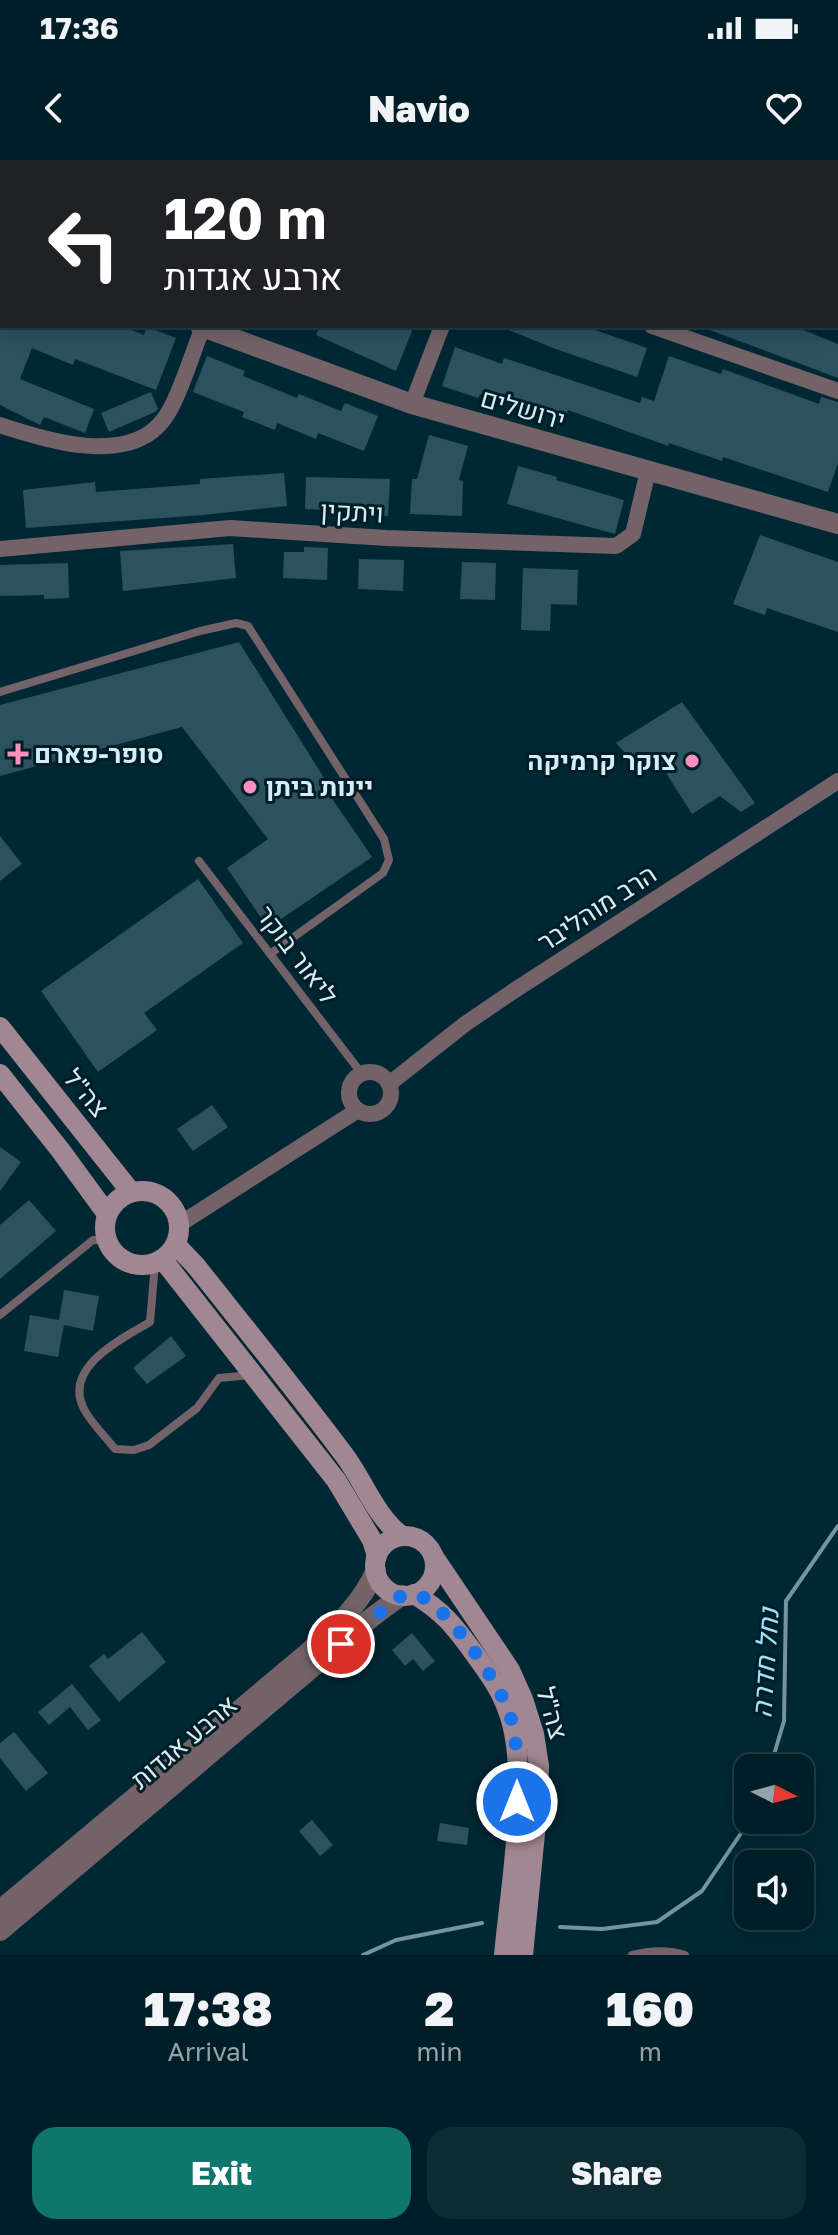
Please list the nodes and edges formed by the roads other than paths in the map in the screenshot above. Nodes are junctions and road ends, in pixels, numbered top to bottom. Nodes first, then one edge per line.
1 (202, 328) edge
2 (205, 328) edge
3 (441, 328) edge
4 (658, 328) edge
5 (838, 391) edge
6 (412, 404) junction
7 (0, 425) edge
8 (648, 471) junction
9 (838, 524) edge
10 (0, 549) edge
11 (0, 692) edge
12 (838, 781) edge
13 (199, 861) dead end
14 (270, 954) junction
15 (0, 1027) edge
16 (0, 1074) edge
17 (362, 1074) junction
18 (389, 1084) junction
19 (358, 1110) junction
20 (131, 1192) junction
21 (107, 1214) junction
22 (107, 1241) junction
23 (168, 1248) junction
24 (0, 1315) edge
25 (254, 1375) junction
26 (402, 1536) junction
27 (434, 1557) junction
28 (377, 1563) junction
29 (408, 1594) junction
30 (0, 1910) edge
31 (0, 1931) edge
32 (504, 1955) edge
33 (523, 1955) edge
34 (632, 1955) edge
35 (685, 1955) edge

1 - 7 street
2 - 6 street, ירושלים
3 - 6 street
4 - 5 street
6 - 8 street, ירושלים
8 - 9 street, ירושלים
8 - 10 street, ויתקין
11 - 14 lane
12 - 18 street, הרב מוהליבר
13 - 14 lane, ליאור בוקר
14 - 17 lane, ליאור בוקר
15 - 20 main road, צה"ל
16 - 21 main road
17 - 18 street
17 - 19 street
18 - 19 street
19 - 23 street
20 - 21 main road
20 - 23 main road
21 - 22 main road
22 - 23 main road
22 - 24 lane
23 - 25 main road
23 - 25 lane
23 - 26 main road
25 - 28 main road
26 - 27 main road
26 - 28 main road
27 - 29 main road
27 - 33 main road, צה"ל
28 - 29 main road
28 - 30 street, ארבע אגדות
29 - 31 street, ארבע אגדות
29 - 32 main road, צה"ל
34 - 35 lane

